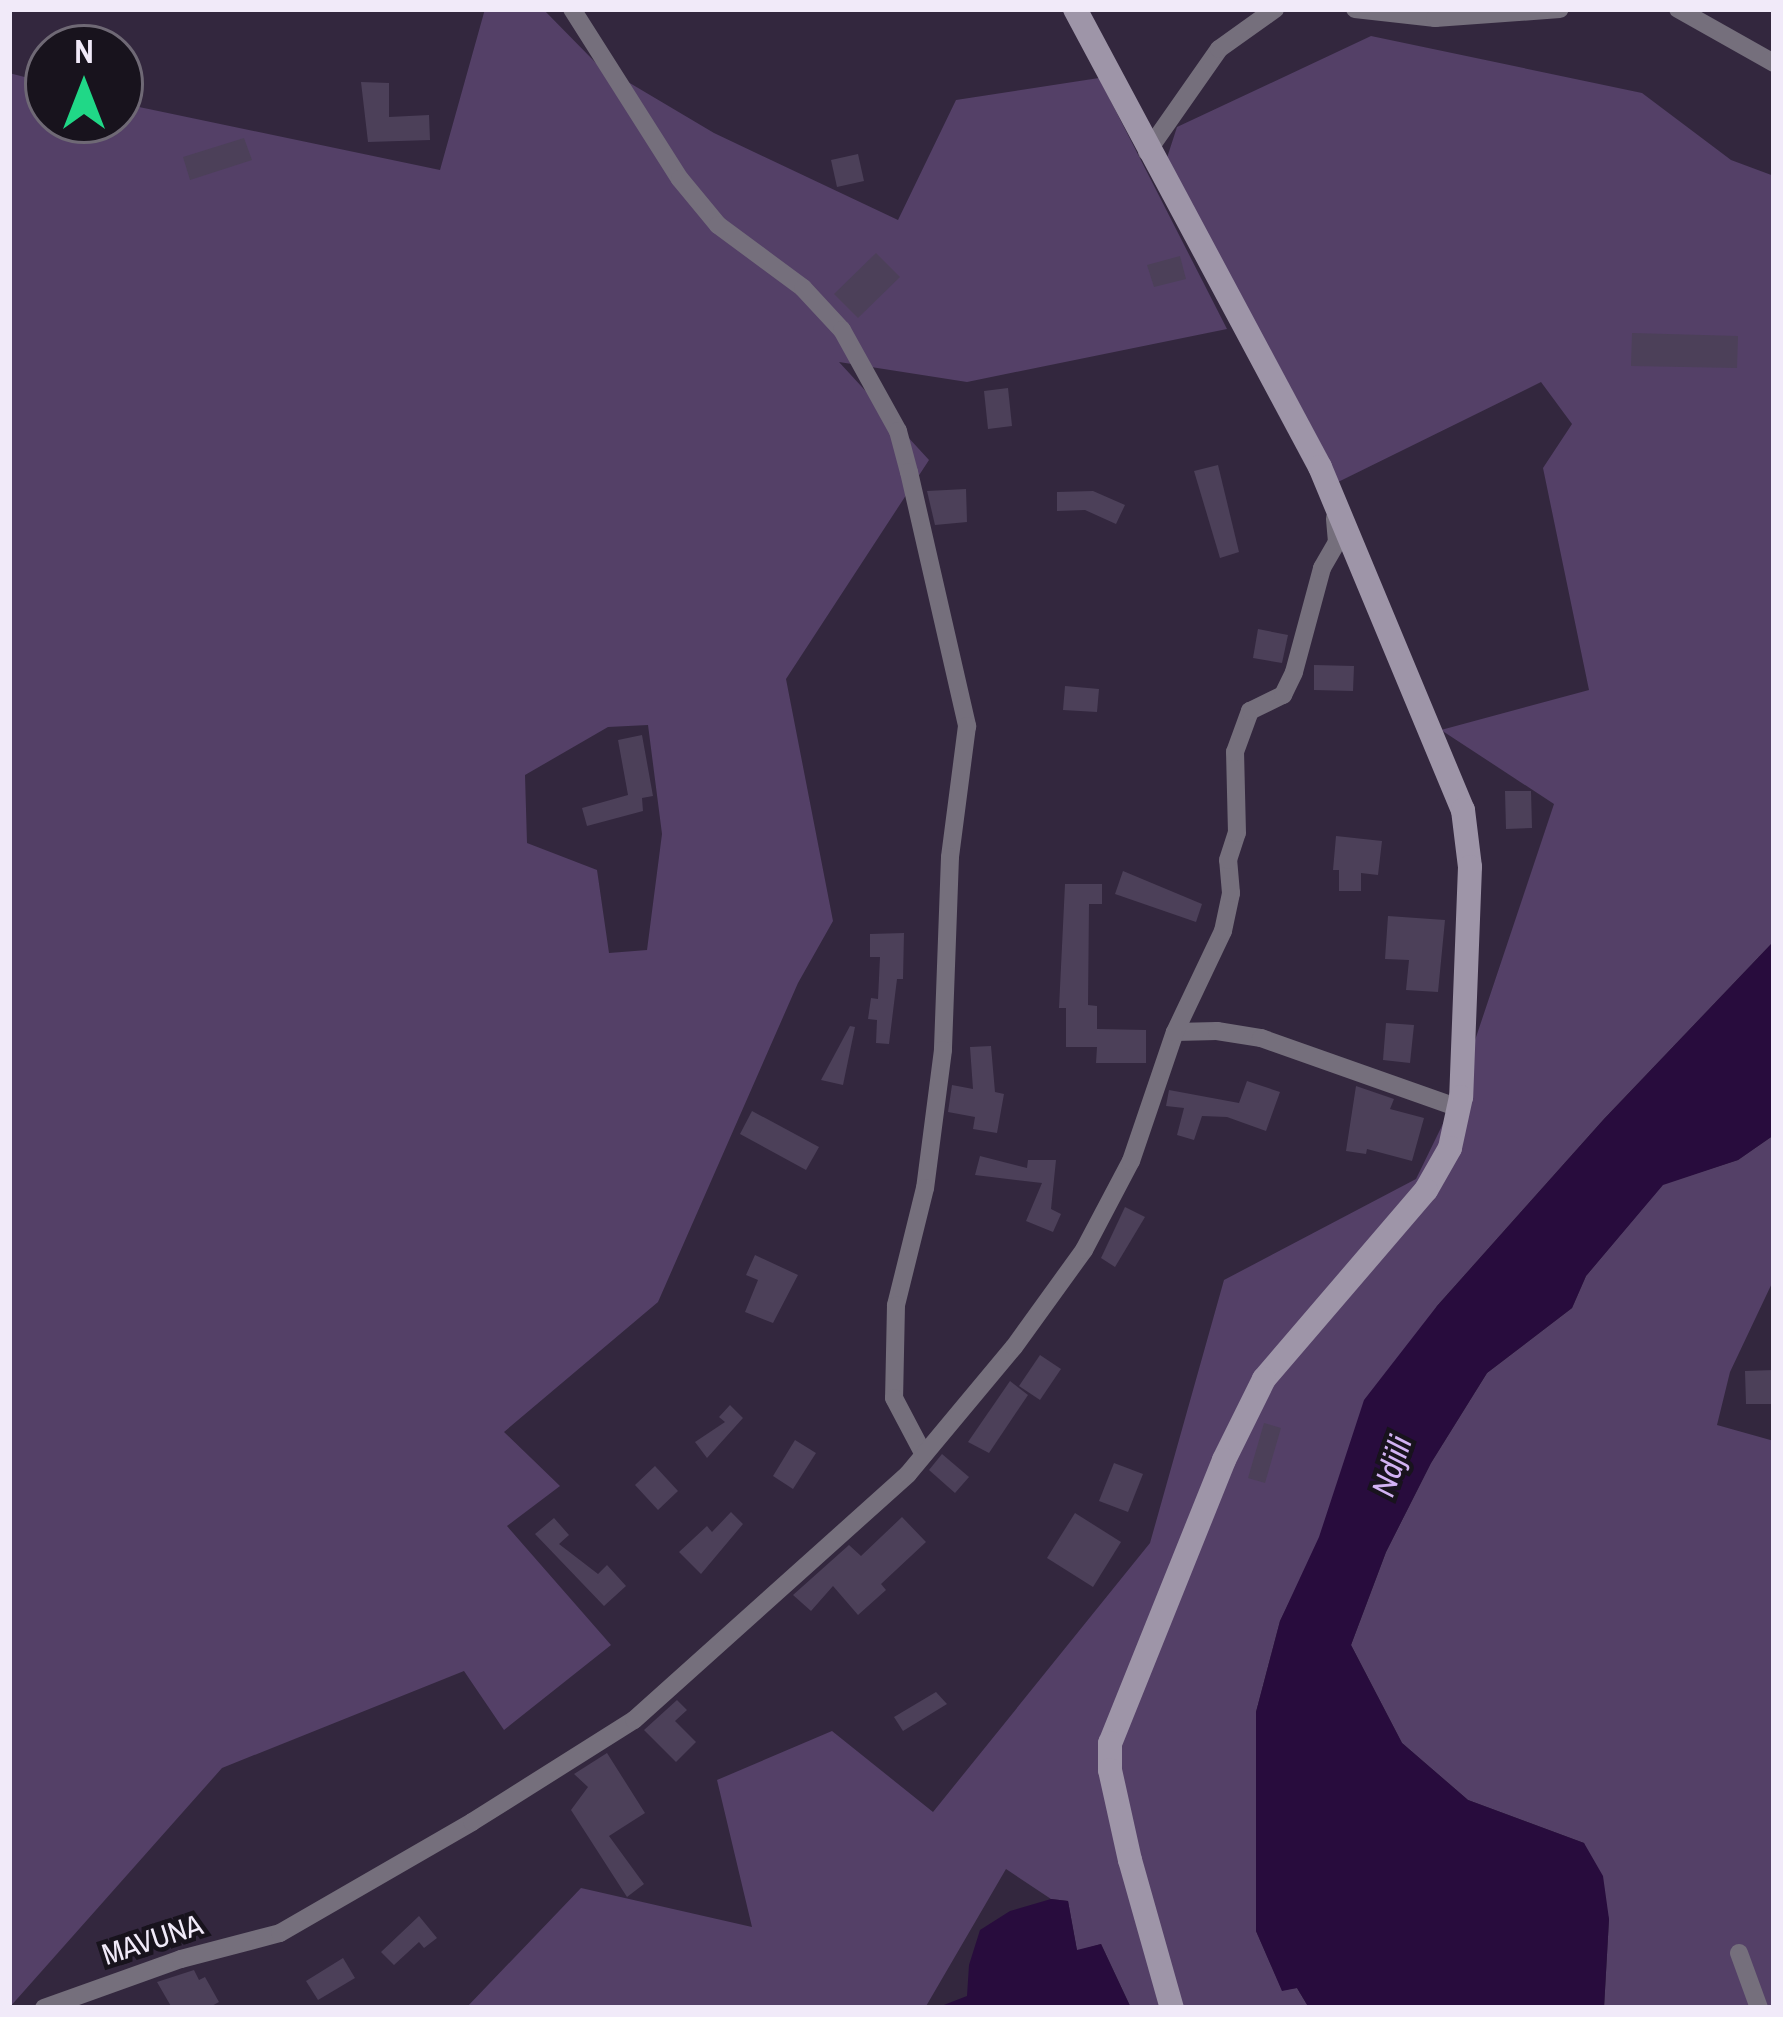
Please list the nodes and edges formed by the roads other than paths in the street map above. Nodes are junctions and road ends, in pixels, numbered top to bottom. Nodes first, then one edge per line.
1 (572, 9) edge
2 (1075, 9) edge
3 (1275, 9) edge
4 (1355, 9) edge
5 (1560, 9) edge
6 (1678, 9) edge
7 (1774, 63) edge
8 (1147, 152) junction
9 (1320, 467) junction
10 (1175, 1032) junction
11 (1459, 1108) junction
12 (925, 1455) junction
13 (1739, 1953) dead end
14 (44, 2008) edge
15 (1172, 2008) edge
16 (1760, 2008) edge

1 - 12 street
2 - 8 street
3 - 8 street
4 - 5 street
6 - 7 street
8 - 9 street
9 - 10 street, MAVUNA
9 - 11 street
10 - 11 street
10 - 12 street, MAVUNA
11 - 15 street
12 - 14 street, MAVUNA
13 - 16 street

